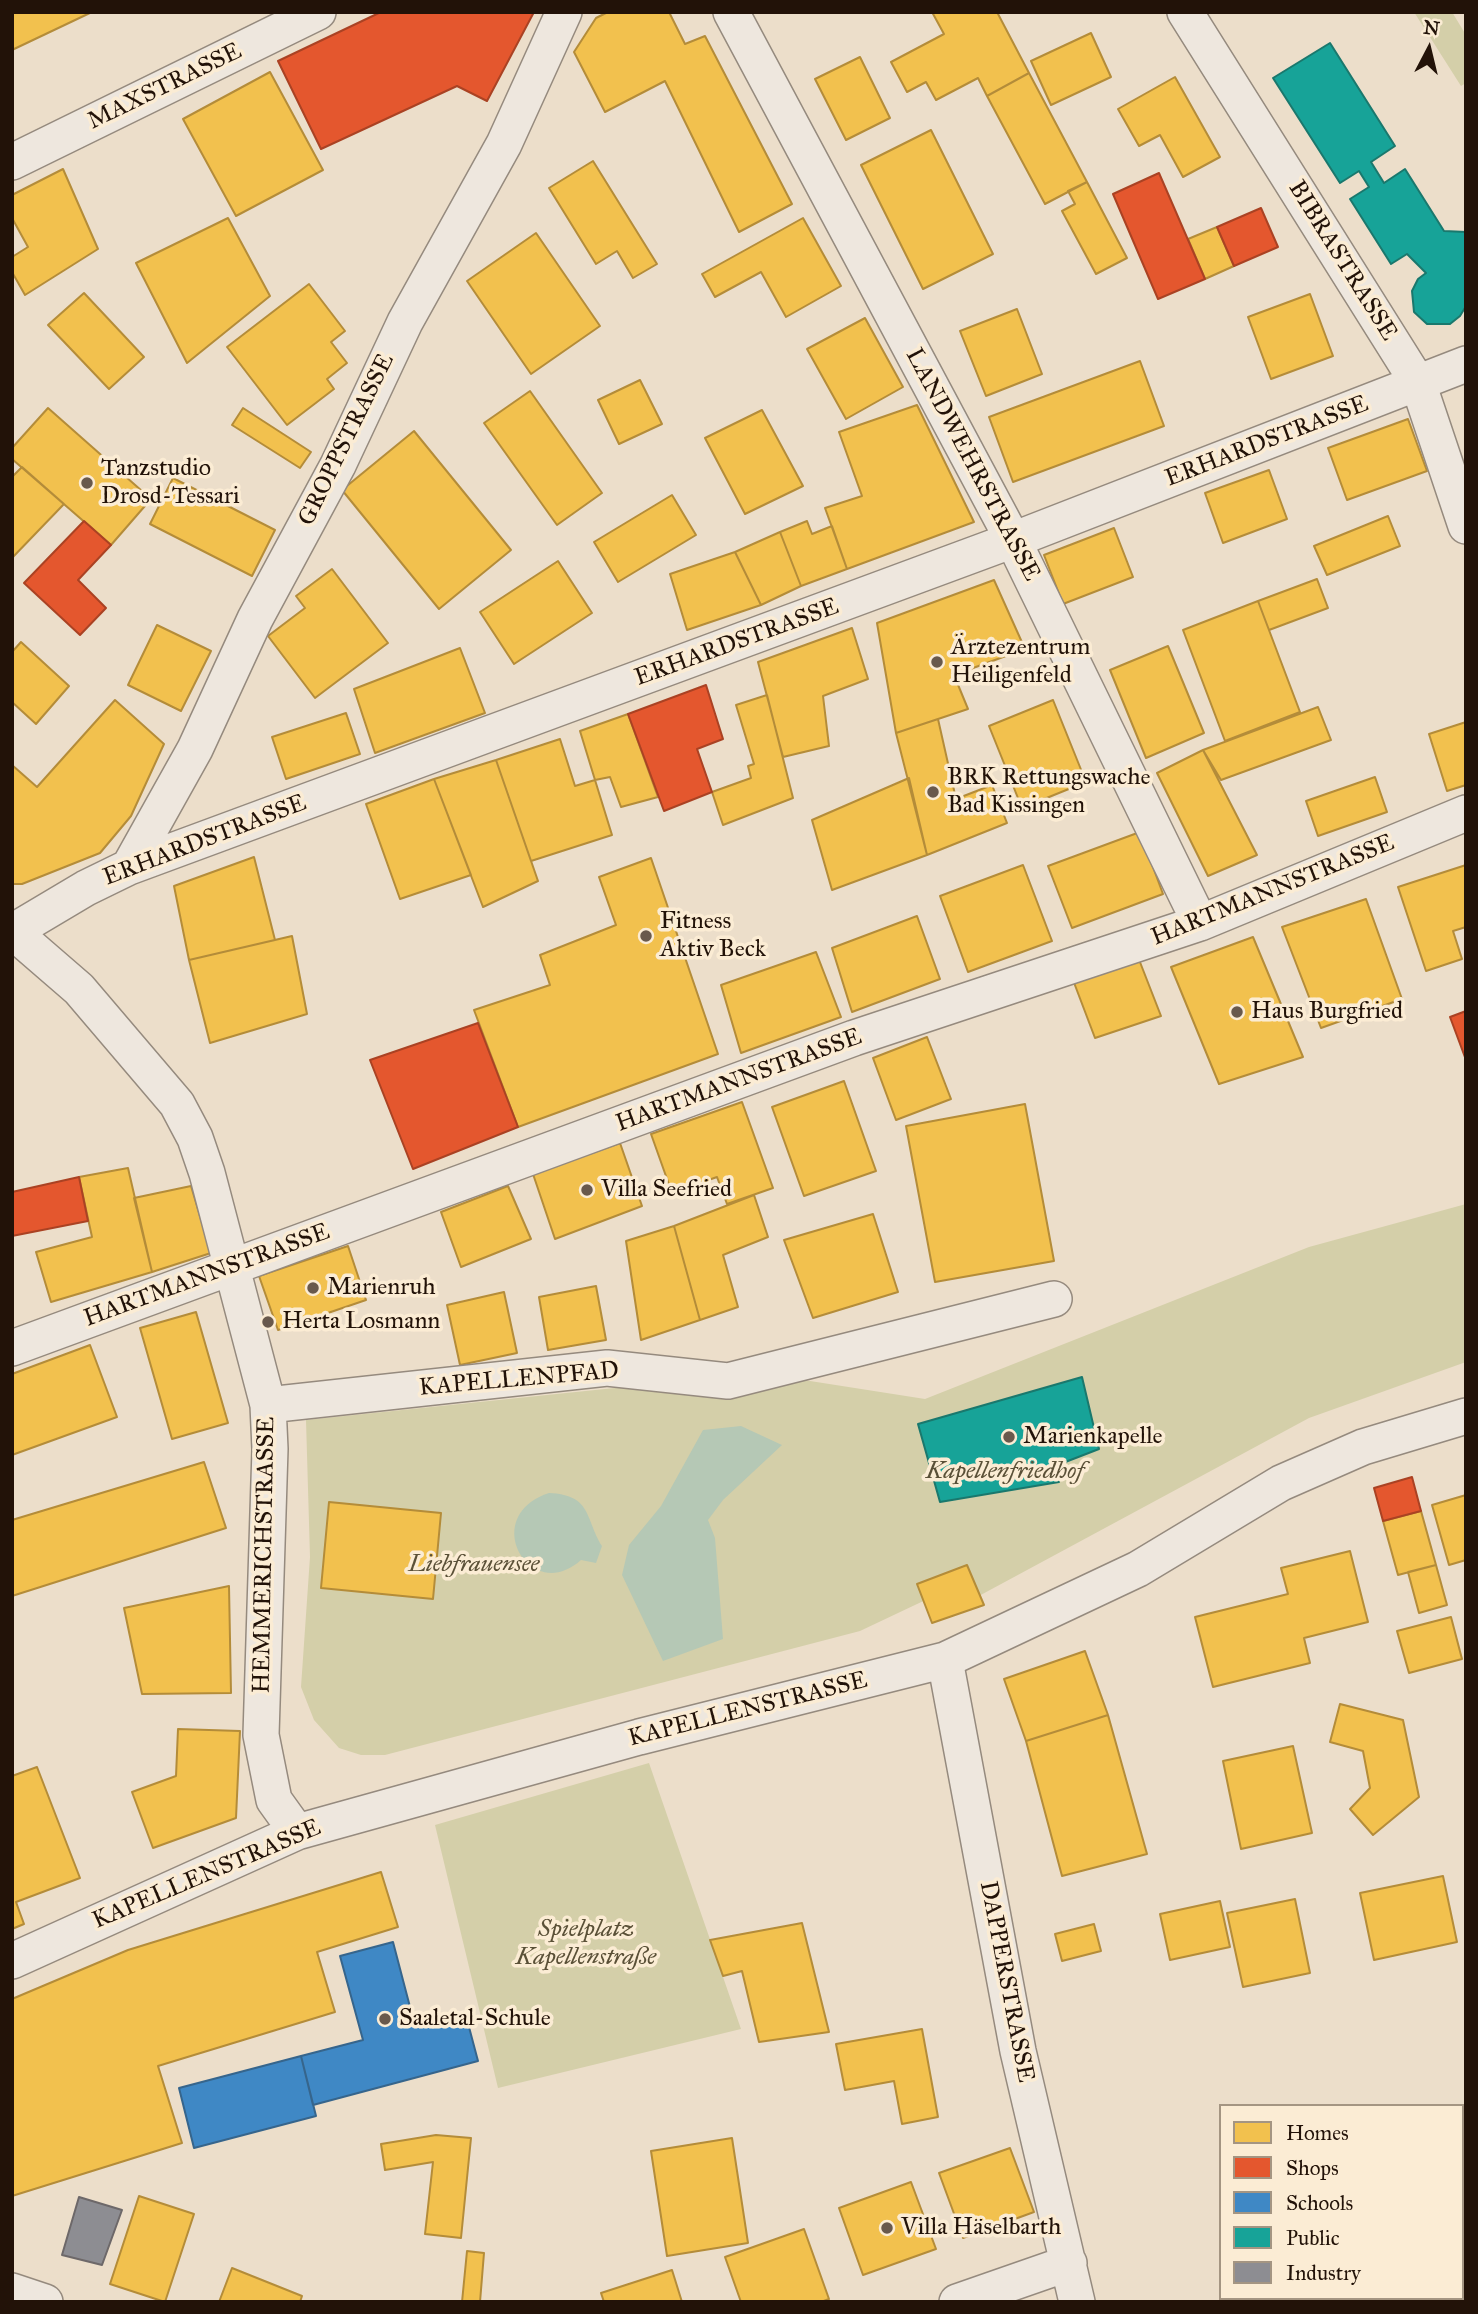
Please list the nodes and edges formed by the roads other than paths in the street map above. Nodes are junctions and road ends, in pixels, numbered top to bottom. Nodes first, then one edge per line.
1 (318, 12) edge
2 (564, 12) edge
3 (731, 12) edge
4 (1185, 12) edge
5 (12, 162) edge
6 (1466, 365) edge
7 (1418, 383) junction
8 (1466, 526) edge
9 (1013, 540) junction
10 (1466, 813) edge
11 (129, 867) junction
12 (1200, 923) junction
13 (13, 932) edge
14 (233, 1266) junction
15 (1054, 1299) dead end
16 (12, 1348) edge
17 (268, 1405) junction
18 (1466, 1416) edge
19 (945, 1660) junction
20 (297, 1832) junction
21 (12, 1961) edge
22 (1069, 2263) junction
23 (12, 2291) edge
24 (45, 2302) edge
25 (957, 2302) edge
26 (1077, 2302) edge

1 - 5 street, MAXSTRASSE
2 - 11 street, GROPPSTRASSE
3 - 9 street, LANDWEHRSTRASSE
4 - 7 street, BIBRASTRASSE
6 - 7 street, ERHARDSTRASSE
7 - 8 street, BIBRASTRASSE
7 - 9 street, ERHARDSTRASSE
9 - 11 street, ERHARDSTRASSE
9 - 12 street, LANDWEHRSTRASSE
10 - 12 street, HARTMANNSTRASSE
11 - 13 street, ERHARDSTRASSE
12 - 14 street, HARTMANNSTRASSE
13 - 14 street, HEMMERICHSTRASSE
14 - 16 street, HARTMANNSTRASSE
14 - 17 street, HEMMERICHSTRASSE
15 - 17 street, KAPELLENPFAD
17 - 20 street, HEMMERICHSTRASSE
18 - 19 street, KAPELLENSTRASSE
19 - 20 street, KAPELLENSTRASSE
19 - 22 street, DAPPERSTRASSE
20 - 21 street, KAPELLENSTRASSE
22 - 25 street
22 - 26 street, DAPPERSTRASSE
23 - 24 street

